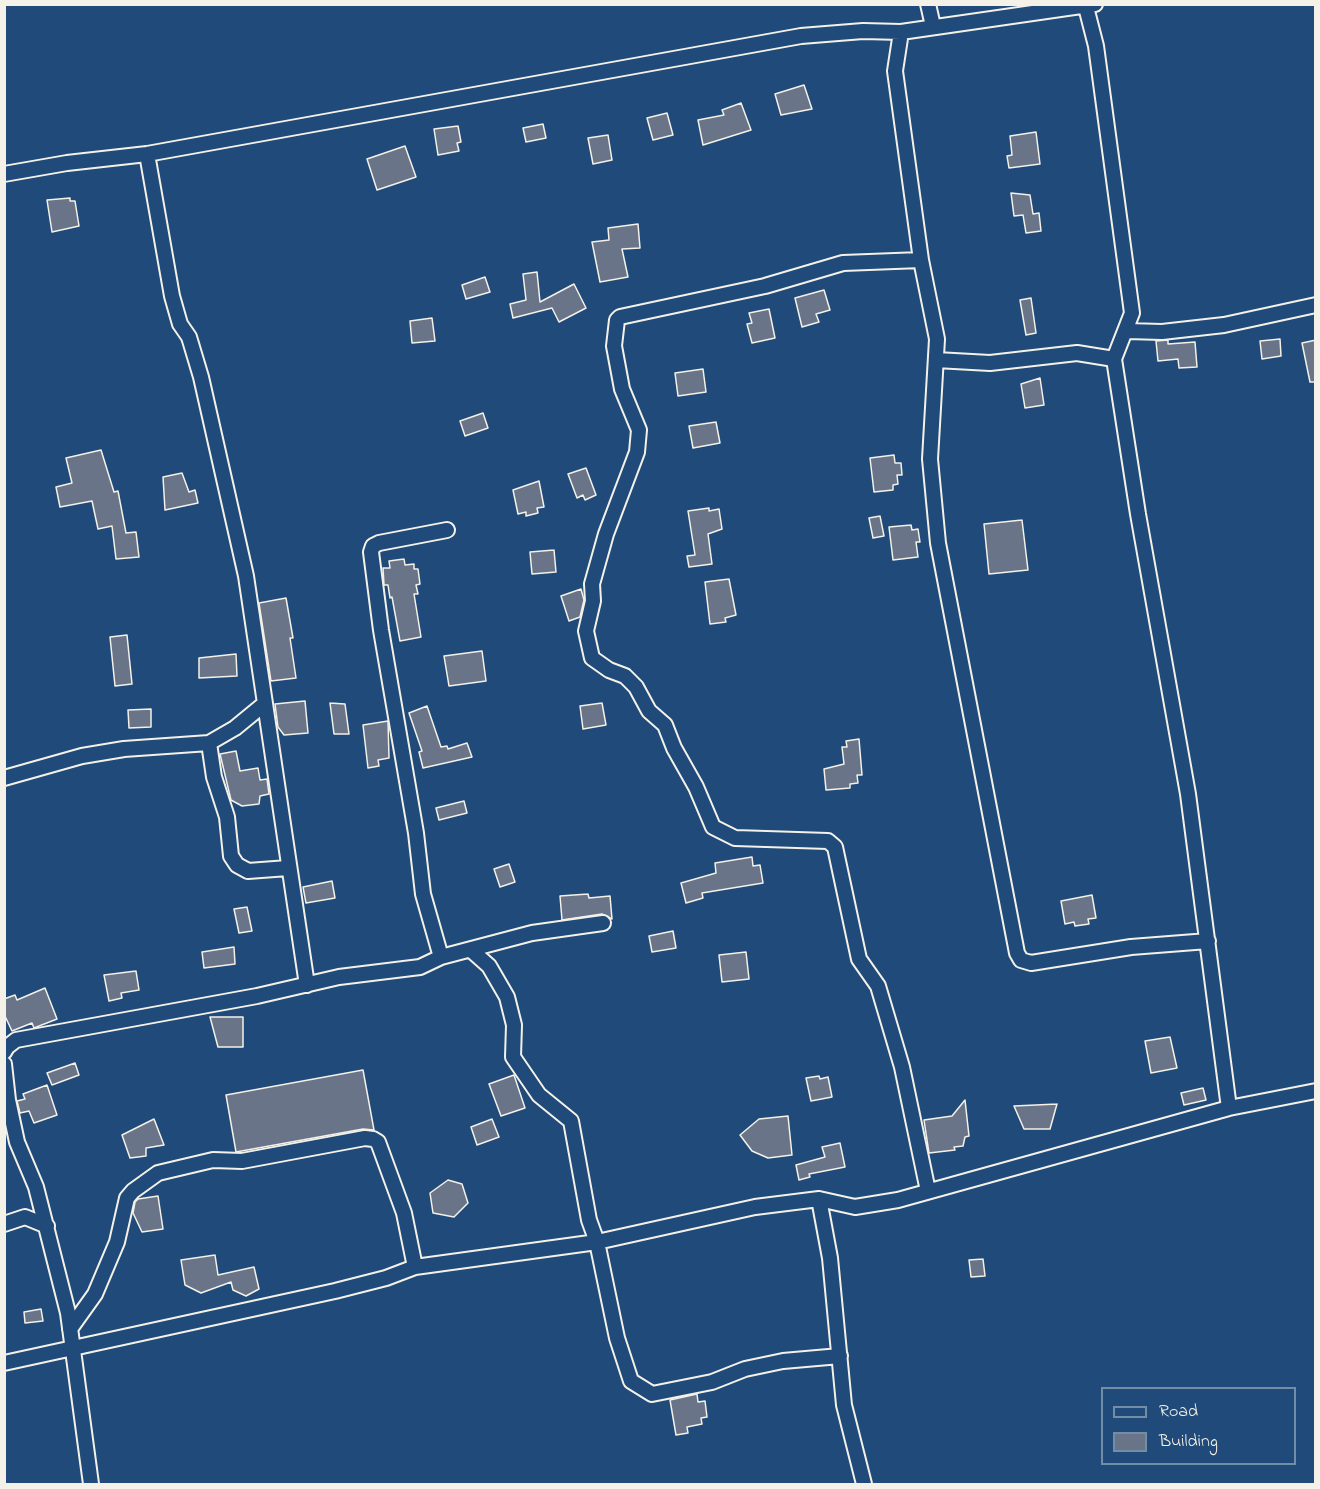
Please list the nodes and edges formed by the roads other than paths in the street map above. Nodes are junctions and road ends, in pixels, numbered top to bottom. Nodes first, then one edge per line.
1 (928, 4) edge
2 (1091, 6) edge
3 (933, 26) junction
4 (901, 32) junction
5 (147, 154) junction
6 (4, 174) edge
7 (921, 260) junction
8 (1316, 305) edge
9 (1127, 331) junction
10 (1114, 359) junction
11 (936, 360) junction
12 (447, 530) dead end
13 (263, 705) junction
14 (209, 743) junction
15 (4, 778) edge
16 (288, 868) junction
17 (603, 923) dead end
18 (1208, 941) junction
19 (471, 950) junction
20 (441, 957) junction
21 (307, 986) junction
22 (5, 1047) edge
23 (4, 1064) edge
24 (1316, 1090) edge
25 (1229, 1108) junction
26 (928, 1191) junction
27 (819, 1199) junction
28 (4, 1224) edge
29 (46, 1226) junction
30 (597, 1242) junction
31 (416, 1267) junction
32 (70, 1329) junction
33 (71, 1350) junction
34 (840, 1356) junction
35 (4, 1363) edge
36 (91, 1485) edge
37 (864, 1485) edge

1 - 3 street
2 - 3 street
2 - 9 street
3 - 4 street
4 - 5 street
4 - 7 street
5 - 6 street
5 - 13 street
7 - 11 street
7 - 26 street
8 - 9 street
9 - 10 street
10 - 11 street
10 - 18 street
11 - 18 street
12 - 20 street
13 - 14 street
13 - 16 street
14 - 15 street
14 - 16 street
16 - 21 street
17 - 19 street
18 - 25 street
19 - 20 street
19 - 30 street
20 - 21 street
21 - 22 street
23 - 29 street
24 - 25 street
25 - 26 street
26 - 27 street
27 - 30 street
27 - 34 street
28 - 29 street
29 - 32 street
30 - 31 street
30 - 34 street
31 - 32 street
31 - 33 street
32 - 33 street
33 - 35 street
33 - 36 street
34 - 37 street

